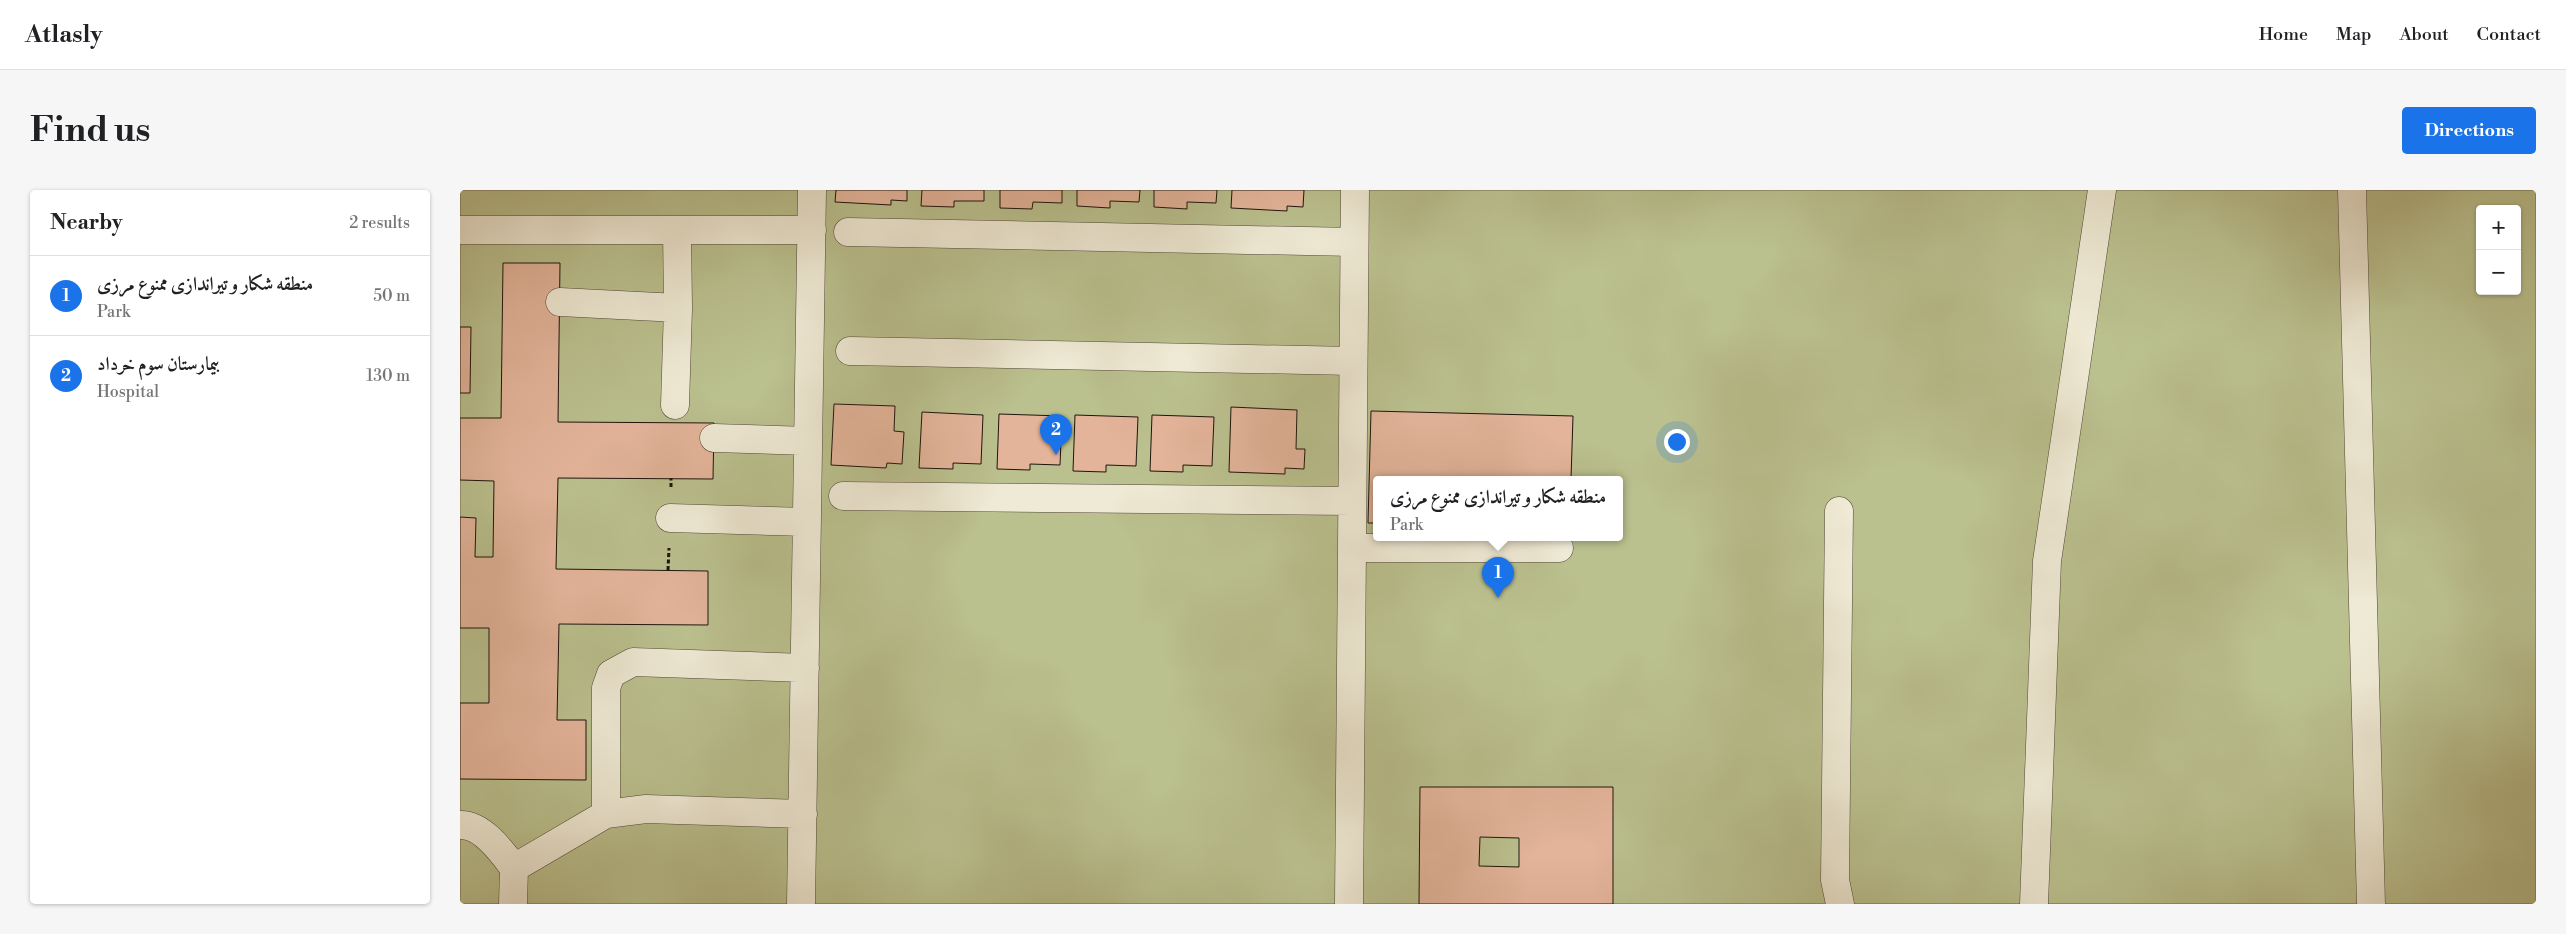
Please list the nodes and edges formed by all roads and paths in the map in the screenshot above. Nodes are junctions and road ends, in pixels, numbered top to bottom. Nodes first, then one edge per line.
1 (812, 190) edge
2 (1355, 190) edge
3 (2102, 190) edge
4 (2352, 190) edge
5 (460, 230) edge
6 (677, 230) junction
7 (812, 230) junction
8 (848, 232) dead end
9 (1354, 242) junction
10 (560, 302) dead end
11 (678, 308) junction
12 (850, 351) dead end
13 (1353, 361) junction
14 (676, 405) dead end
15 (714, 438) dead end
16 (808, 442) junction
17 (843, 496) dead end
18 (1352, 501) junction
19 (1839, 511) dead end
20 (670, 518) dead end
21 (807, 522) junction
22 (1352, 548) junction
23 (1559, 548) dead end
24 (805, 668) junction
25 (606, 814) junction
26 (803, 814) junction
27 (460, 825) edge
28 (514, 868) junction
29 (513, 904) edge
30 (801, 904) edge
31 (1349, 904) edge
32 (1840, 904) edge
33 (2034, 904) edge
34 (2371, 904) edge

1 - 7 street
2 - 9 street
3 - 33 street
4 - 34 street
5 - 6 street
6 - 7 street
6 - 11 street
7 - 16 street
8 - 9 street
9 - 13 street
10 - 11 street
11 - 14 street
12 - 13 street
13 - 18 street
15 - 16 street
16 - 21 street
17 - 18 street
18 - 22 street
19 - 32 street
20 - 21 street
21 - 24 street
22 - 23 street
22 - 31 street
24 - 25 street
24 - 26 street
25 - 26 street
25 - 28 street
26 - 30 street
27 - 28 street
28 - 29 street

